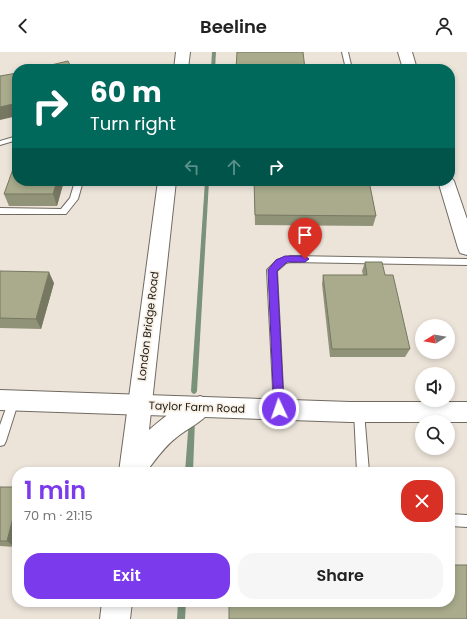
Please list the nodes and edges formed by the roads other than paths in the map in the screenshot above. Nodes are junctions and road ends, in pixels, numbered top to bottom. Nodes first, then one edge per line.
1 (183, 52) edge
2 (345, 52) edge
3 (405, 52) edge
4 (182, 64) edge
5 (348, 64) edge
6 (409, 64) edge
7 (12, 139) edge
8 (0, 143) edge
9 (78, 186) edge
10 (166, 186) edge
11 (448, 186) edge
12 (0, 212) edge
13 (467, 248) edge
14 (467, 262) edge
15 (7, 400) edge
16 (139, 405) junction
17 (200, 407) junction
18 (279, 409) junction
19 (359, 412) junction
20 (467, 412) edge
21 (0, 441) edge
22 (132, 467) edge
23 (135, 467) edge
24 (363, 467) edge
25 (455, 520) edge
26 (467, 521) edge
27 (116, 607) edge
28 (115, 619) edge

1 - 4 street
2 - 5 lane
3 - 6 street
7 - 8 lane
9 - 12 lane
10 - 16 street, London Bridge Road
11 - 13 street
14 - 18 lane
15 - 16 street, Taylor Farm Road
15 - 21 lane
16 - 17 street, Taylor Farm Road
16 - 22 street, London Bridge Road
17 - 18 street, Taylor Farm Road
17 - 23 street
18 - 19 street, Taylor Farm Road
19 - 20 street, Taylor Farm Road
19 - 24 lane
25 - 26 lane
27 - 28 street

